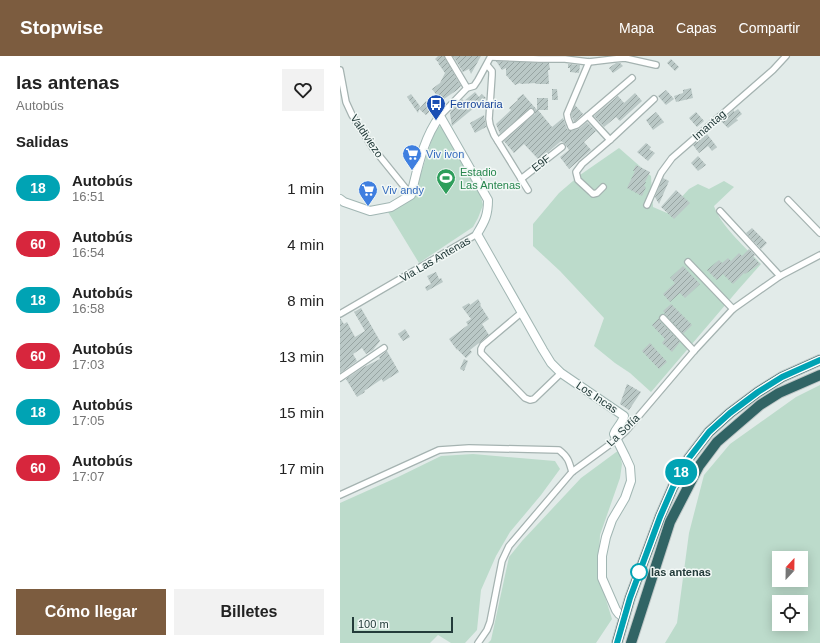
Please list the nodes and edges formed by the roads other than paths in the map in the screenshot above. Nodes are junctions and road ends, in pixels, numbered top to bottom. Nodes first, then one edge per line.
1 (448, 56) edge
2 (491, 56) edge
3 (786, 56) edge
4 (589, 62) junction
5 (487, 65) junction
6 (656, 65) dead end
7 (340, 70) edge
8 (632, 78) dead end
9 (467, 88) junction
10 (340, 94) edge
11 (654, 99) dead end
12 (346, 102) junction
13 (532, 112) dead end
14 (440, 116) junction
15 (588, 116) junction
16 (498, 140) junction
17 (610, 140) junction
18 (562, 147) dead end
19 (521, 179) junction
20 (603, 187) dead end
21 (528, 190) dead end
22 (411, 195) junction
23 (340, 199) edge
24 (788, 200) dead end
25 (647, 205) dead end
26 (720, 211) dead end
27 (820, 233) edge
28 (477, 234) junction
29 (820, 255) edge
30 (688, 262) dead end
31 (780, 276) junction
32 (733, 309) junction
33 (521, 313) junction
34 (340, 314) edge
35 (663, 318) dead end
36 (384, 348) dead end
37 (694, 351) junction
38 (820, 360) edge
39 (561, 373) junction
40 (820, 375) edge
41 (340, 378) edge
42 (616, 440) junction
43 (572, 472) junction
44 (340, 495) edge
45 (624, 616) junction
46 (478, 643) edge
47 (617, 643) edge
48 (631, 643) edge

1 - 9 street
2 - 4 street
2 - 5 street
3 - 25 street, Imantag
4 - 6 street
4 - 15 street
5 - 9 street
5 - 16 street
7 - 12 street, Valdiviezo
8 - 15 street
9 - 14 street
10 - 12 street
11 - 17 street
12 - 22 street, Valdiviezo
13 - 16 street
14 - 22 street
14 - 28 street, Via Las Antenas
15 - 17 street
16 - 19 street
17 - 20 street
18 - 19 street, E9F
19 - 21 street
22 - 23 street
24 - 27 street
26 - 31 street
28 - 33 street, Los Incas
28 - 34 street, Via Las Antenas
29 - 31 street, La Sofía
30 - 32 street
31 - 32 street, La Sofía
32 - 37 street, La Sofía
33 - 39 street, Los Incas
33 - 39 street
35 - 37 street
36 - 41 street
37 - 42 street, La Sofía
38 - 45 highway
39 - 42 street, Los Incas
40 - 48 highway
42 - 43 street, La Sofía
42 - 45 street
43 - 44 street
43 - 46 street, La Sofía
45 - 47 highway

